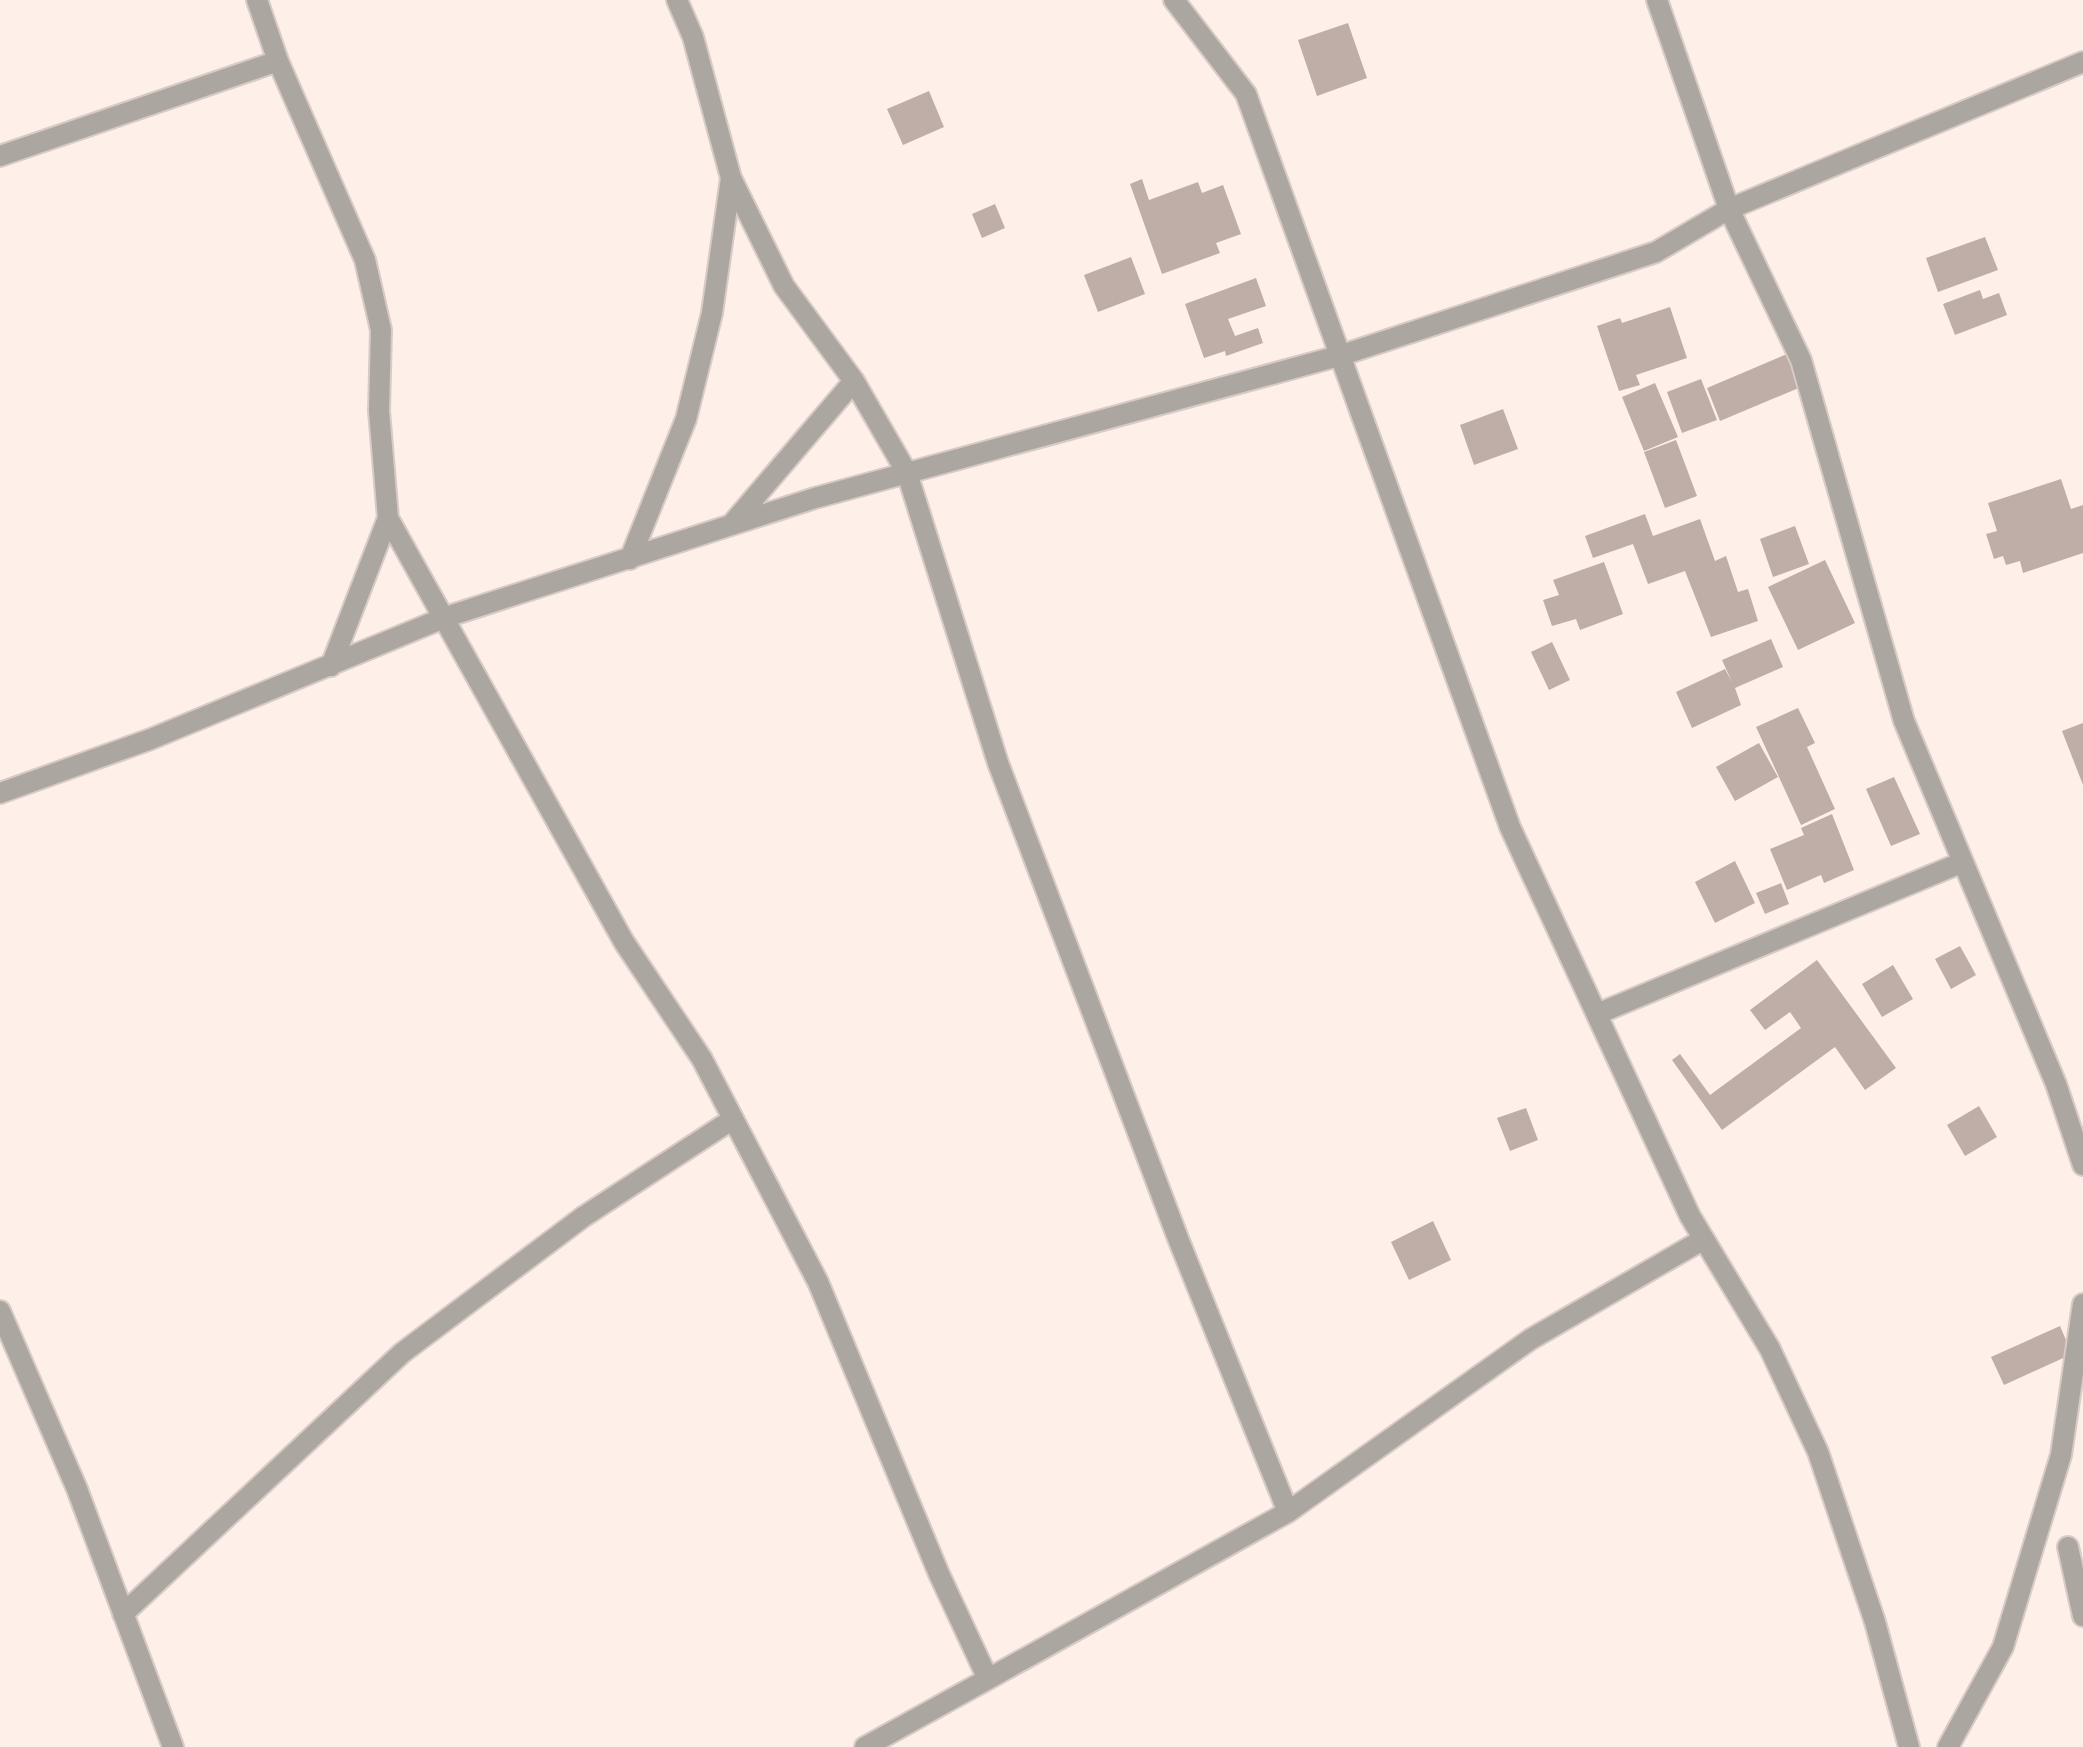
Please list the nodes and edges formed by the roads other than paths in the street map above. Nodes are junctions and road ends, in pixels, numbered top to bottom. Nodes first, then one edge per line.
1 (257, 0) edge
2 (677, 0) edge
3 (1174, 0) edge
4 (1657, 0) edge
5 (278, 61) junction
6 (2083, 62) edge
7 (0, 156) edge
8 (731, 178) junction
9 (1729, 209) junction
10 (1342, 355) junction
11 (854, 381) junction
12 (907, 473) junction
13 (388, 518) junction
14 (730, 526) junction
15 (630, 559) junction
16 (446, 617) junction
17 (331, 666) junction
18 (0, 793) edge
19 (1963, 862) junction
20 (1597, 1014) junction
21 (733, 1119) junction
22 (2083, 1165) edge
23 (1704, 1239) junction
24 (2083, 1304) edge
25 (0, 1311) edge
26 (1288, 1512) junction
27 (2037, 1535) junction
28 (2076, 1550) edge
29 (123, 1614) junction
30 (2083, 1616) edge
31 (988, 1679) junction
32 (173, 1747) edge
33 (865, 1747) edge
34 (1909, 1747) edge
35 (1948, 1747) edge

1 - 5 street
2 - 8 street
3 - 10 street
4 - 9 street
5 - 7 street
5 - 13 street
6 - 9 street
8 - 11 street
8 - 15 street
9 - 10 street
9 - 19 street
10 - 12 street
10 - 20 street
11 - 12 street
11 - 14 street
12 - 14 street
12 - 26 street
13 - 16 street
13 - 17 street
14 - 15 street
15 - 16 street
16 - 17 street
16 - 21 street
17 - 18 street
19 - 20 street
19 - 22 street
20 - 23 street
21 - 29 street
21 - 31 street
23 - 26 street
23 - 34 street
24 - 27 street
25 - 29 street
26 - 31 street
27 - 28 street
27 - 35 street
28 - 30 street
29 - 32 street
31 - 33 street

